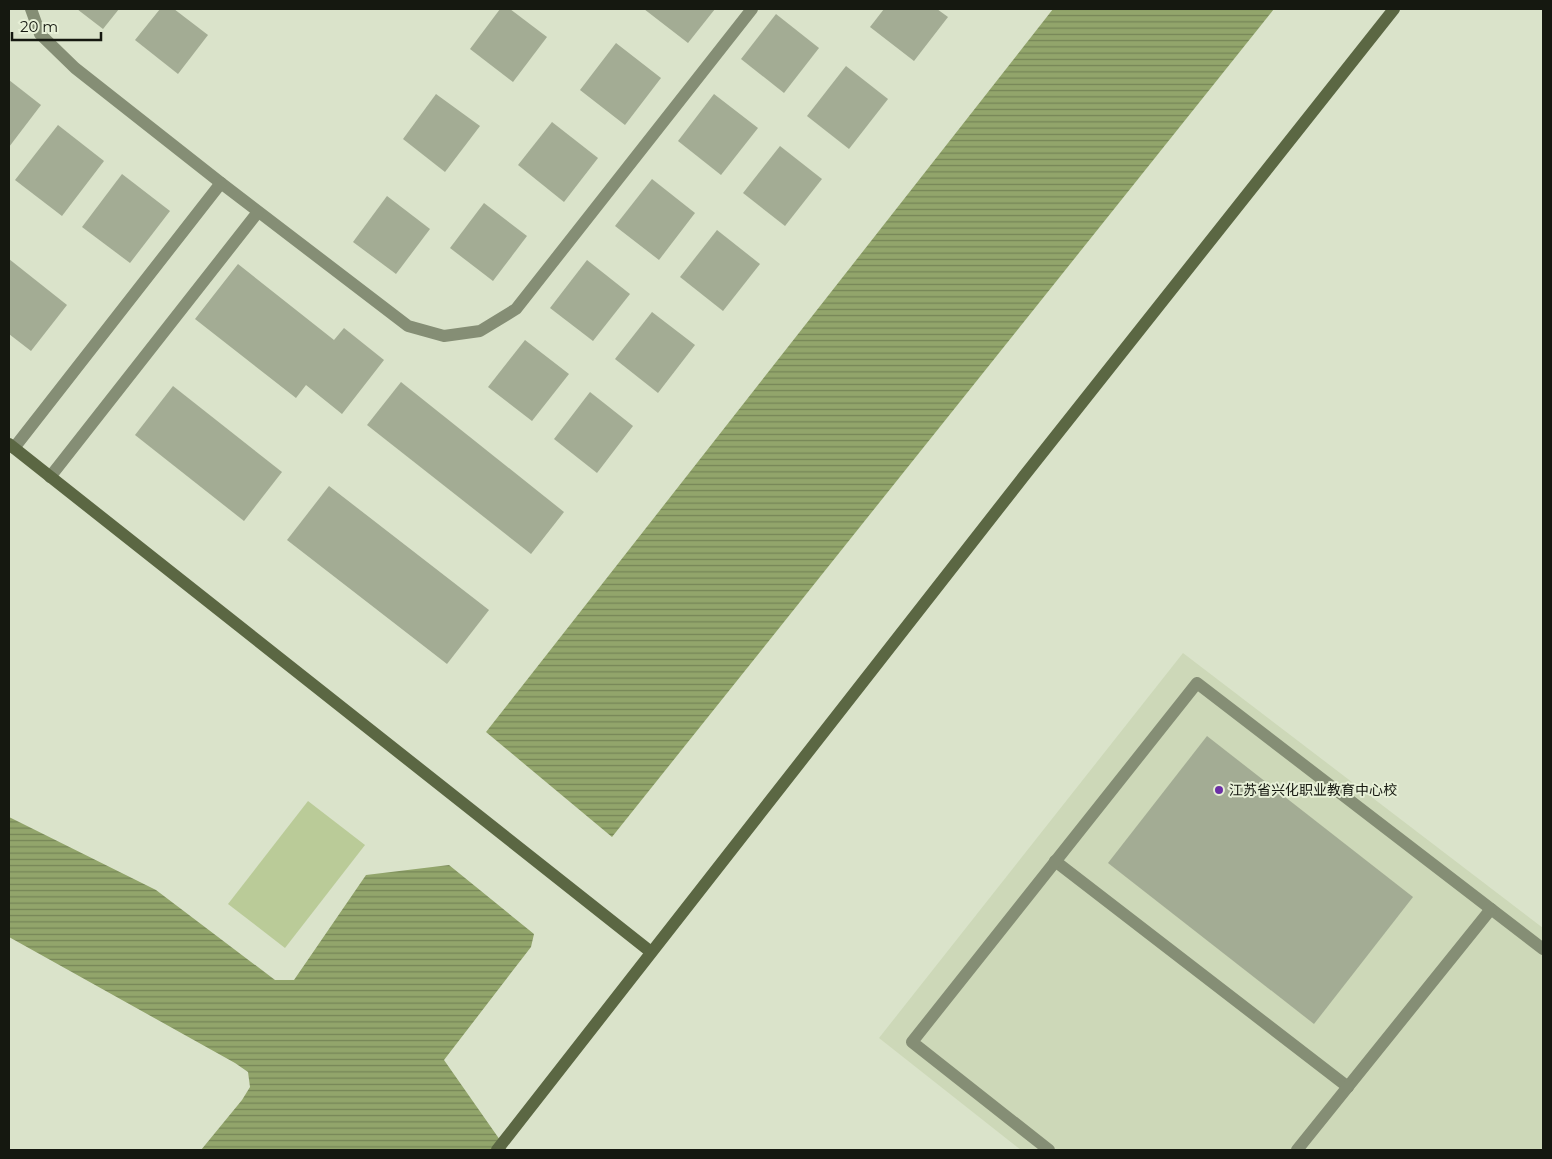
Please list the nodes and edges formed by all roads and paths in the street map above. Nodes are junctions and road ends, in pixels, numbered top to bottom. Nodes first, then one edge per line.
1 (31, 9) edge
2 (752, 9) edge
3 (1394, 9) edge
4 (221, 183) junction
5 (258, 212) junction
6 (11, 446) edge
7 (50, 477) junction
8 (1056, 861) junction
9 (1491, 909) junction
10 (1543, 949) edge
11 (651, 952) junction
12 (1348, 1088) junction
13 (497, 1150) edge
14 (1049, 1150) edge
15 (1297, 1150) edge

1 - 4 lane
2 - 5 lane
3 - 11 main road
4 - 5 lane
4 - 6 lane
5 - 7 lane
6 - 7 main road
7 - 11 main road
8 - 9 lane
8 - 12 lane
8 - 14 lane
9 - 10 lane
9 - 12 lane
11 - 13 main road
12 - 15 lane

